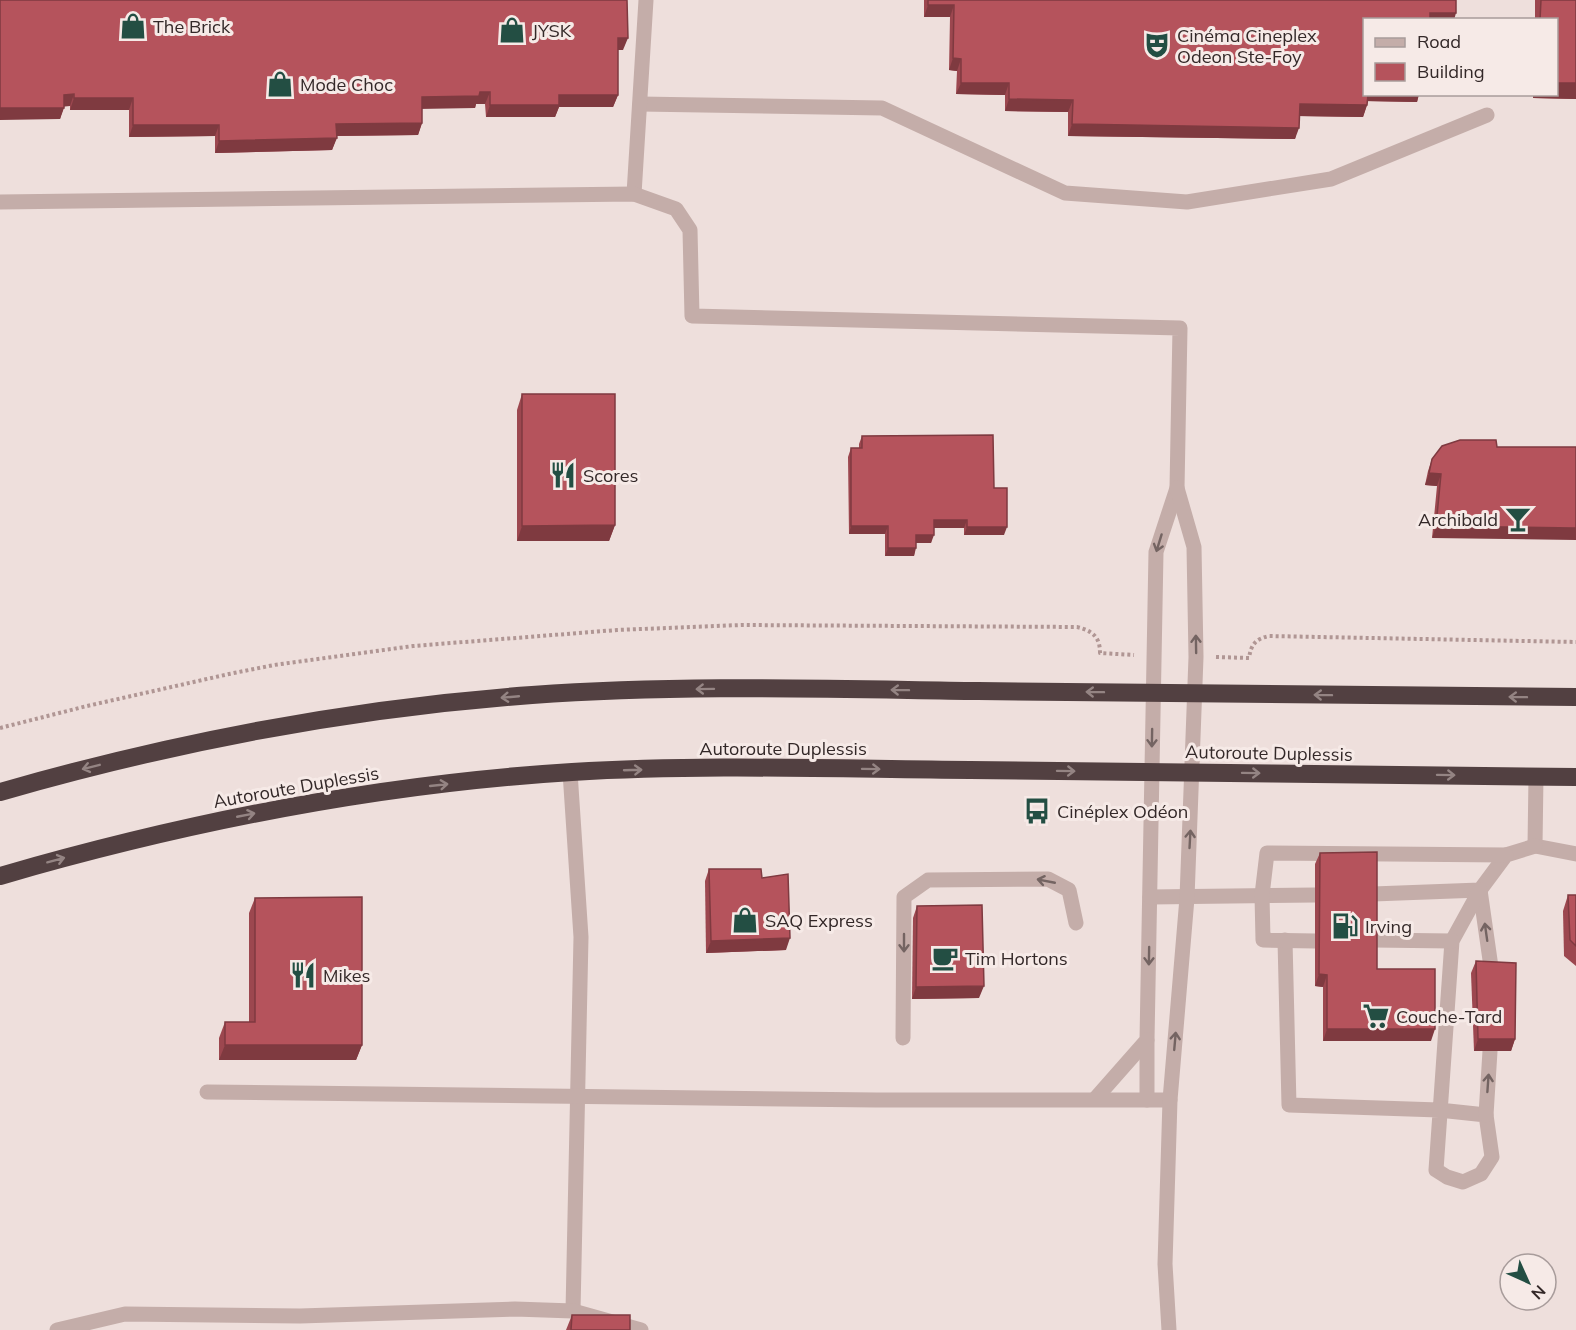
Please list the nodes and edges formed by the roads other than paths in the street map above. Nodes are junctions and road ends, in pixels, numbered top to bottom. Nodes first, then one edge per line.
1 (646, 0) edge
2 (640, 104) junction
3 (1487, 115) dead end
4 (634, 194) junction
5 (0, 202) edge
6 (1177, 488) junction
7 (1153, 693) junction
8 (1195, 694) junction
9 (1576, 697) edge
10 (570, 772) junction
11 (1152, 772) junction
12 (1193, 773) junction
13 (1536, 776) junction
14 (1576, 777) edge
15 (0, 792) edge
16 (1535, 846) junction
17 (1576, 854) edge
18 (1506, 855) junction
19 (0, 876) edge
20 (1480, 890) junction
21 (1373, 894) edge
22 (1262, 895) junction
23 (1315, 895) dead end
24 (1150, 897) junction
25 (1187, 897) junction
26 (1076, 923) dead end
27 (1285, 940) junction
28 (1373, 940) edge
29 (1315, 941) dead end
30 (1452, 941) junction
31 (1492, 974) edge
32 (903, 1038) dead end
33 (1147, 1040) junction
34 (1490, 1051) edge
35 (207, 1092) dead end
36 (578, 1097) junction
37 (1095, 1099) junction
38 (1147, 1100) junction
39 (1170, 1100) junction
40 (1439, 1110) junction
41 (1486, 1114) junction
42 (573, 1311) junction
43 (57, 1330) edge
44 (640, 1330) edge
45 (1169, 1330) edge

1 - 2 lane
2 - 3 lane
2 - 4 lane
4 - 5 lane
4 - 6 lane
6 -> 7 lane
8 -> 6 lane
7 - 8 highway
7 -> 11 lane
7 -> 15 highway
9 -> 8 highway
8 - 12 lane
10 -> 11 highway, Autoroute Duplessis
19 -> 10 highway, Autoroute Duplessis
10 - 36 lane
11 - 12 highway, Autoroute Duplessis
11 - 24 lane
12 -> 13 highway, Autoroute Duplessis
25 -> 12 lane
13 - 14 highway, Autoroute Duplessis
13 - 16 lane
16 - 17 lane
16 - 18 lane
18 - 20 lane
18 - 22 lane
20 - 21 lane
20 - 30 lane
31 -> 20 lane
22 - 23 lane
22 - 25 lane
22 - 27 lane
24 - 25 lane
24 -> 33 lane
39 -> 25 lane
26 -> 32 lane
27 - 29 lane
27 - 40 lane
28 - 30 lane
30 - 40 lane
33 - 37 lane
33 - 38 lane
41 -> 34 lane
35 - 36 lane
36 - 37 lane
36 - 42 lane
37 - 38 lane
38 - 39 lane
39 - 45 lane
40 - 41 lane
40 - 41 lane
42 - 43 lane
42 - 44 lane

